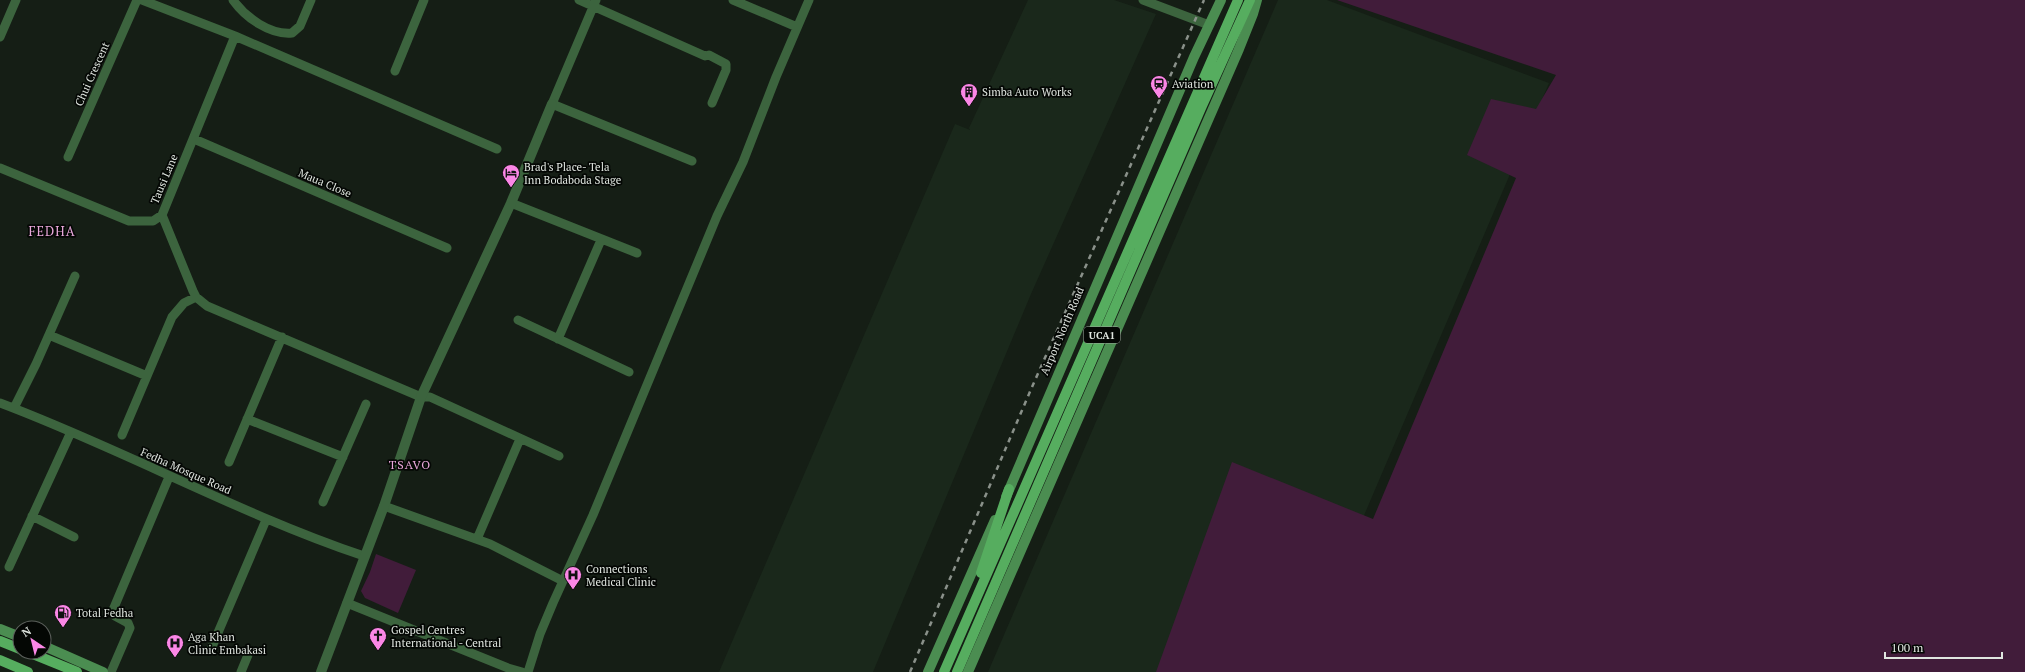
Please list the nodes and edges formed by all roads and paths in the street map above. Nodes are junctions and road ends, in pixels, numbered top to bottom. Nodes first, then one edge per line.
1 (16, 0) edge
2 (137, 0) edge
3 (142, 0) edge
4 (233, 0) edge
5 (310, 0) edge
6 (424, 0) edge
7 (579, 0) edge
8 (733, 0) edge
9 (809, 0) edge
10 (1143, 0) edge
11 (1222, 0) edge
12 (1238, 0) edge
13 (1250, 0) edge
14 (1257, 0) edge
15 (594, 3) edge
16 (1209, 25) junction
17 (797, 27) junction
18 (235, 36) junction
19 (0, 37) edge
20 (395, 71) dead end
21 (712, 103) dead end
22 (552, 104) junction
23 (194, 139) junction
24 (497, 149) dead end
25 (68, 157) dead end
26 (692, 161) dead end
27 (0, 168) edge
28 (511, 202) junction
29 (162, 215) junction
30 (601, 240) junction
31 (447, 248) dead end
32 (638, 254) dead end
33 (75, 276) dead end
34 (196, 297) junction
35 (518, 320) dead end
36 (49, 335) junction
37 (282, 337) junction
38 (558, 339) junction
39 (629, 372) dead end
40 (147, 376) junction
41 (421, 397) junction
42 (0, 402) edge
43 (366, 404) dead end
44 (14, 408) junction
45 (247, 419) junction
46 (71, 432) junction
47 (122, 436) dead end
48 (520, 439) junction
49 (559, 456) dead end
50 (343, 457) junction
51 (229, 462) dead end
52 (169, 477) junction
53 (1009, 489) junction
54 (323, 502) dead end
55 (384, 506) junction
56 (32, 516) junction
57 (266, 520) junction
58 (74, 537) dead end
59 (477, 539) junction
60 (364, 556) junction
61 (9, 567) dead end
62 (563, 581) junction
63 (976, 598) junction
64 (347, 603) junction
65 (0, 628) edge
66 (12, 633) edge
67 (0, 641) edge
68 (12, 646) edge
69 (211, 649) dead end
70 (52, 650) edge
71 (248, 655) dead end
72 (0, 660) edge
73 (48, 660) edge
74 (13, 668) edge
75 (28, 672) edge
76 (77, 672) edge
77 (103, 672) edge
78 (111, 672) edge
79 (241, 672) edge
80 (321, 672) edge
81 (522, 672) edge
82 (528, 672) edge
83 (928, 672) edge
84 (944, 672) edge
85 (957, 672) edge
86 (968, 672) edge

1 - 19 street
2 - 25 street, Chui Crescent
3 - 18 street
4 - 5 street
6 - 20 street
7 - 15 street
8 - 17 street
9 - 17 street
10 - 16 street
11 - 16 main road, Airport North Road / UCA1
12 - 63 main road, UCA1
13 - 85 main road, UCA1
14 - 86 main road, UCA1
15 - 21 street
15 - 22 street
16 - 53 main road, Airport North Road / UCA1
17 - 62 street
18 - 23 street, Tausi Lane
18 - 24 street
22 - 26 street
22 - 28 street
23 - 29 street, Tausi Lane
23 - 31 street, Maua Close
27 - 29 street, Tausi Lane
28 - 30 street
28 - 41 street
29 - 34 street
30 - 32 street
30 - 38 street
33 - 36 street
34 - 37 street
34 - 40 street
35 - 38 street
36 - 40 street
36 - 44 street
37 - 41 street
37 - 45 street
38 - 39 street
40 - 47 street
41 - 48 street
41 - 55 street
42 - 44 street, Fedha Mosque Road
43 - 50 street
44 - 46 street, Fedha Mosque Road
45 - 50 street
45 - 51 street
46 - 52 street, Fedha Mosque Road
46 - 56 street
48 - 49 street
48 - 59 street
50 - 54 street
52 - 57 street, Fedha Mosque Road
52 - 78 street
53 - 63 main road
53 - 83 main road, Airport North Road / UCA1
55 - 59 street
55 - 60 street
56 - 58 street
56 - 61 street
57 - 60 street, Fedha Mosque Road
57 - 69 street
59 - 62 street
60 - 64 street
62 - 82 street
63 - 84 main road, UCA1
64 - 80 street
64 - 81 street
65 - 66 main road
67 - 68 main road
70 - 77 main road
71 - 79 street
72 - 74 main road
73 - 76 main road
74 - 75 main road

